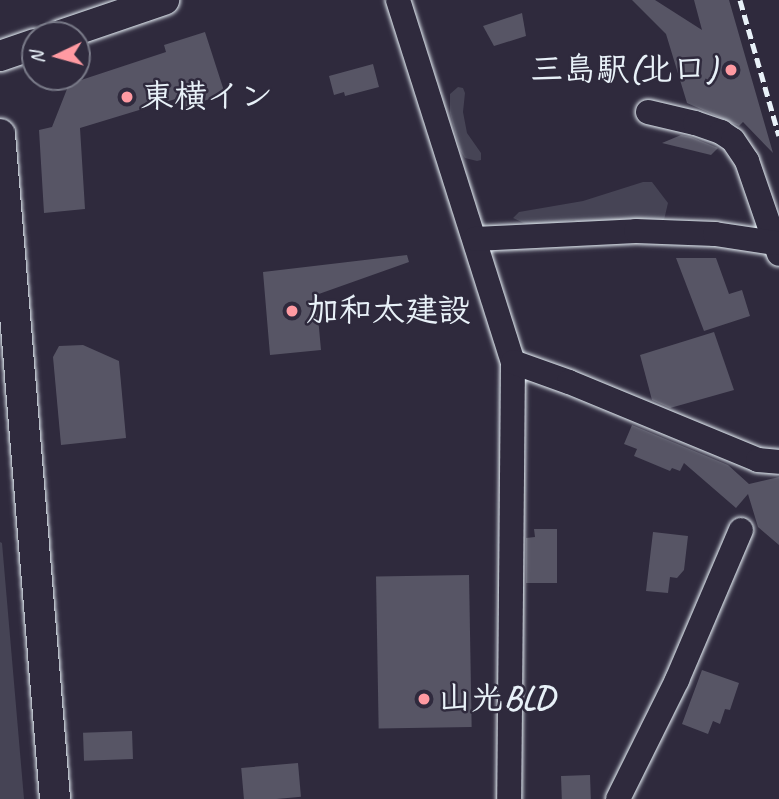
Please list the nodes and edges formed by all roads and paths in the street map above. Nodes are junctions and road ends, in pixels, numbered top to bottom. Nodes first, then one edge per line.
1 (164, 0) edge
2 (397, 0) edge
3 (91, 25) edge
4 (21, 49) edge
5 (0, 56) edge
6 (648, 112) dead end
7 (0, 134) edge
8 (475, 239) junction
9 (777, 249) edge
10 (513, 362) junction
11 (779, 462) edge
12 (741, 530) dead end
13 (55, 799) edge
14 (509, 799) edge
15 (618, 799) edge

1 - 3 street
2 - 8 street
4 - 5 street
6 - 9 street
7 - 13 street
8 - 9 street
8 - 10 street
10 - 11 street
10 - 14 street
12 - 15 street

